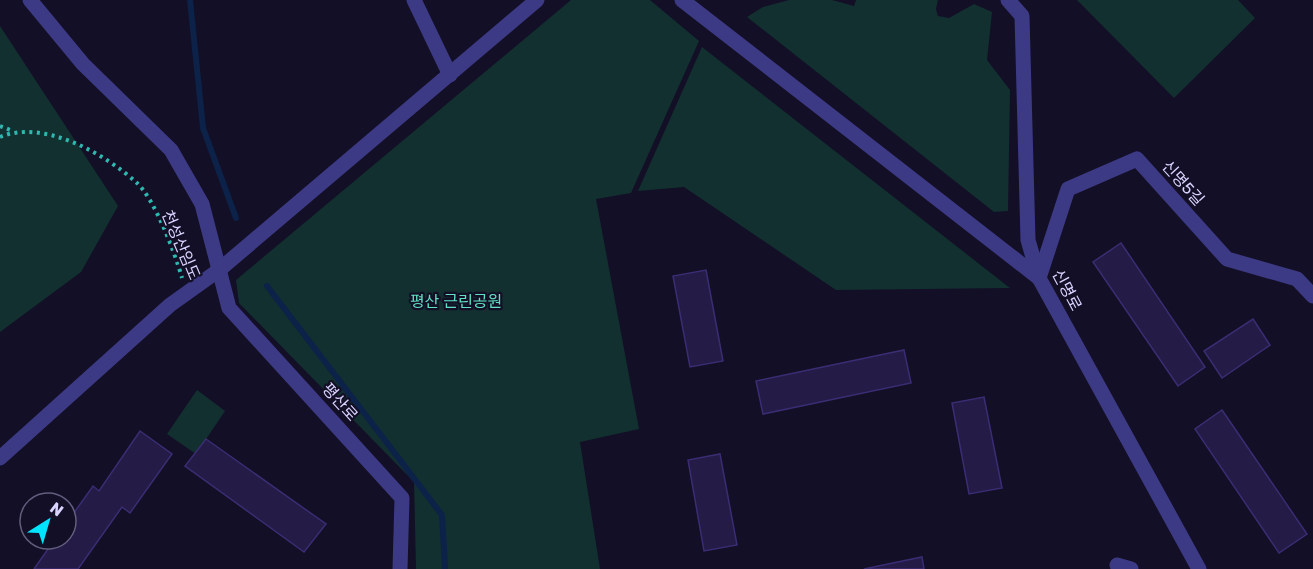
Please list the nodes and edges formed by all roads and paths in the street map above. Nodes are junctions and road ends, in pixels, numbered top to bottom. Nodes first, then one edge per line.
1 (30, 0) edge
2 (414, 0) edge
3 (537, 0) edge
4 (682, 0) edge
5 (1015, 3) edge
6 (450, 75) junction
7 (0, 126) edge
8 (14, 132) junction
9 (0, 137) edge
10 (219, 270) junction
11 (1039, 278) junction
12 (187, 293) junction
13 (1313, 296) edge
14 (0, 458) edge
15 (400, 569) edge
16 (1199, 569) edge

1 - 10 street, 평산로
2 - 6 street
3 - 6 street
4 - 11 street
5 - 11 street, 신명로
6 - 10 street
7 - 8 path
8 - 9 path, 천성산임도
8 - 12 path, 천성산임도
10 - 12 street
10 - 15 street, 평산로
11 - 13 street, 신명5길
11 - 16 street, 신명로
12 - 14 street

